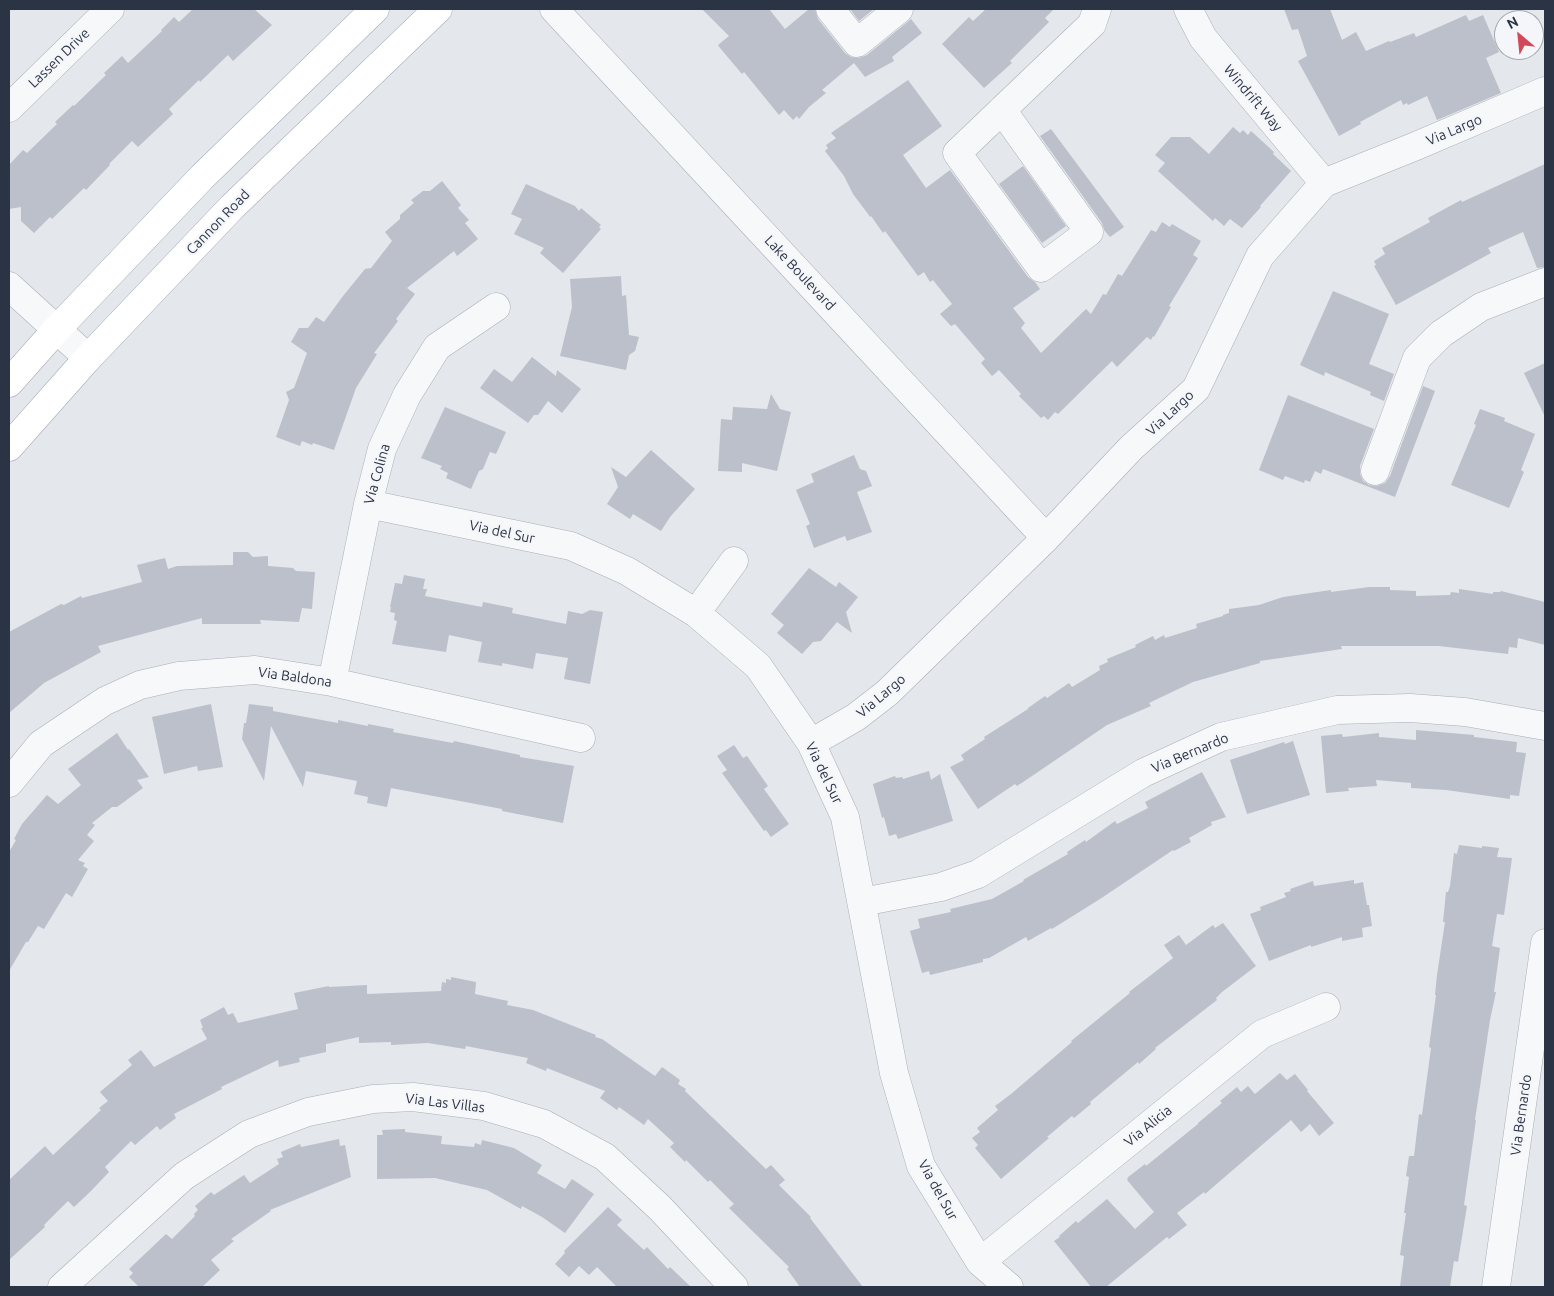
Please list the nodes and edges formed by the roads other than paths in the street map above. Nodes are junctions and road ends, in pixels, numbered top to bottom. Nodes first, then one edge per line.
1 (110, 9) edge
2 (375, 9) edge
3 (438, 9) edge
4 (554, 9) edge
5 (830, 9) edge
6 (899, 9) edge
7 (1097, 9) edge
8 (1188, 9) edge
9 (1545, 91) edge
10 (9, 108) edge
11 (1002, 110) junction
12 (1324, 183) junction
13 (1545, 282) edge
14 (9, 286) edge
15 (496, 308) dead end
16 (57, 329) junction
17 (88, 358) junction
18 (9, 383) edge
19 (9, 447) edge
20 (1375, 471) dead end
21 (368, 504) junction
22 (1046, 538) junction
23 (734, 561) dead end
24 (696, 613) junction
25 (332, 682) junction
26 (1545, 726) edge
27 (581, 738) dead end
28 (811, 743) junction
29 (9, 783) edge
30 (862, 902) junction
31 (1545, 942) edge
32 (1326, 1007) dead end
33 (980, 1262) junction
34 (62, 1287) edge
35 (734, 1287) edge
36 (1009, 1287) edge
37 (1496, 1287) edge

1 - 10 street, Lassen Drive
2 - 16 main road
3 - 17 main road, Cannon Road
4 - 22 street, Lake Boulevard
5 - 6 street
7 - 11 street
8 - 12 street, Windrift Way
9 - 12 street, Via Largo
11 - 11 street
12 - 22 street, Via Largo
13 - 20 street
14 - 16 street
15 - 21 street, Via Colina
16 - 17 street
16 - 18 main road
17 - 19 main road, Cannon Road
21 - 24 street, Via del Sur
21 - 25 street, Via Colina
22 - 28 street, Via Largo
23 - 24 street
24 - 28 street, Via del Sur
25 - 27 street, Via Baldona
25 - 29 street, Via Baldona
26 - 30 street, Via Bernardo
28 - 30 street, Via del Sur
30 - 33 street, Via del Sur
31 - 37 street, Via Bernardo
32 - 33 street, Via Alicia
33 - 36 street, Via del Sur
34 - 35 street, Via Las Villas

